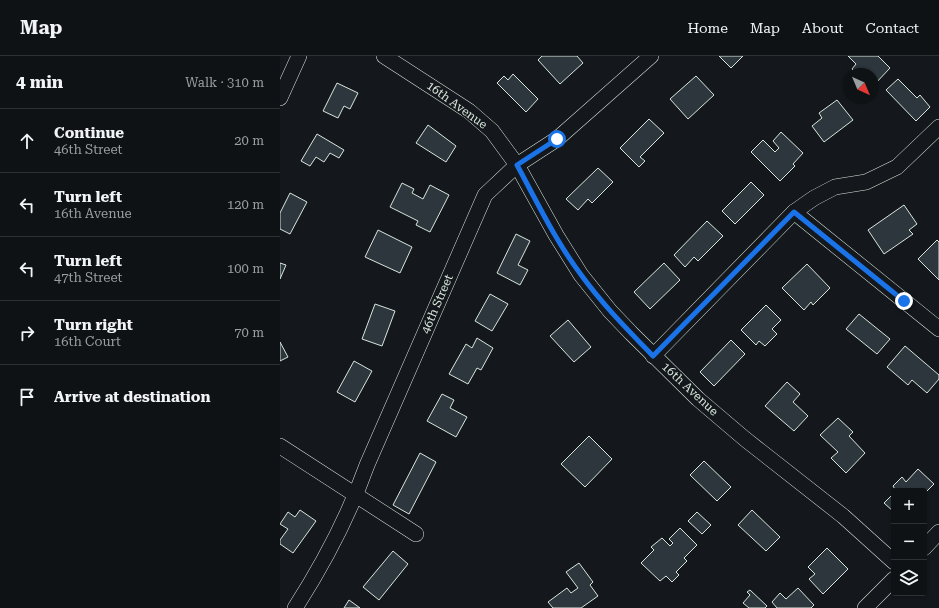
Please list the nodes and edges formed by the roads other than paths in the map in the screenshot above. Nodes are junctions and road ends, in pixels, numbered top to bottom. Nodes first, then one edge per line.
1 (299, 56) edge
2 (384, 56) edge
3 (651, 56) edge
4 (280, 98) edge
5 (939, 127) edge
6 (517, 165) junction
7 (794, 212) junction
8 (939, 329) edge
9 (653, 356) junction
10 (280, 446) edge
11 (356, 496) junction
12 (939, 532) edge
13 (416, 534) dead end
14 (927, 545) edge
15 (892, 560) edge
16 (891, 582) edge
17 (295, 608) edge
18 (865, 608) edge

1 - 4 street
2 - 6 street, 16th Avenue
3 - 6 street, 46th Street
5 - 7 street
6 - 9 street, 16th Avenue
6 - 11 street, 46th Street
7 - 8 street
7 - 9 street
9 - 15 street, 16th Avenue
10 - 11 street
11 - 13 street
11 - 17 street, 46th Street
12 - 14 street
16 - 18 street

